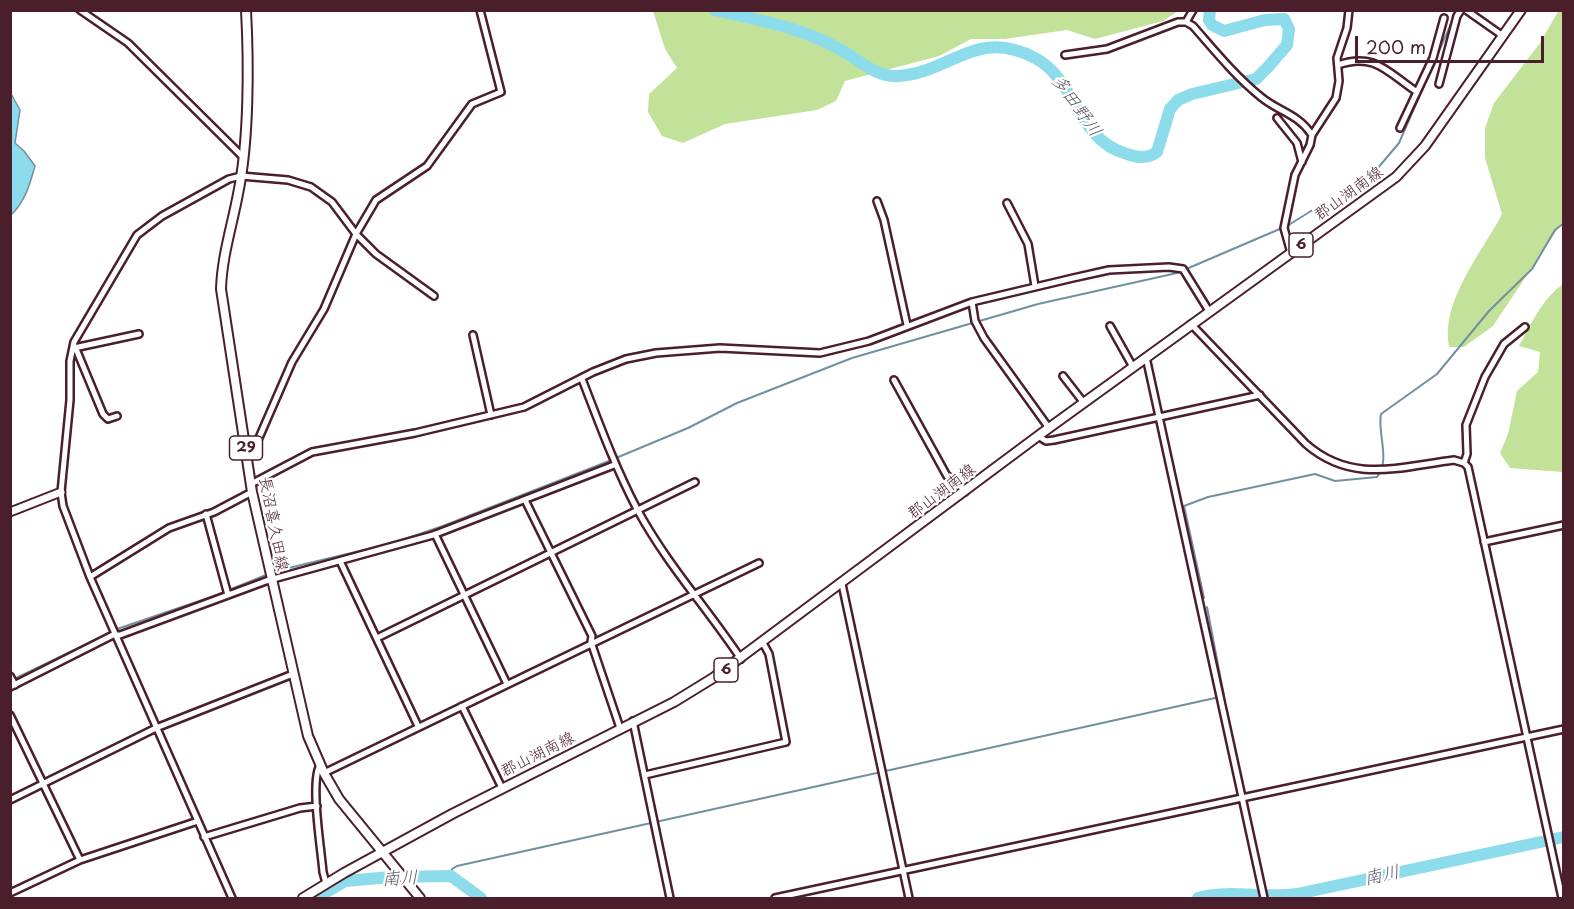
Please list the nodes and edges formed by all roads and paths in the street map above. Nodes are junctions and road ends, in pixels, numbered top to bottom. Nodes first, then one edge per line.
1 (80, 10) edge
2 (246, 10) edge
3 (480, 10) edge
4 (1193, 10) edge
5 (1349, 10) edge
6 (1461, 10) edge
7 (1466, 10) edge
8 (1521, 10) edge
9 (1444, 18) dead end
10 (1186, 22) junction
11 (1503, 36) junction
12 (1065, 55) dead end
13 (1338, 65) junction
14 (1440, 84) dead end
15 (1417, 92) junction
16 (1277, 118) dead end
17 (1400, 128) dead end
18 (1312, 135) junction
19 (243, 157) junction
20 (1302, 162) junction
21 (241, 176) junction
22 (877, 201) dead end
23 (1007, 203) dead end
24 (356, 234) junction
25 (1291, 253) junction
26 (1035, 286) junction
27 (434, 296) dead end
28 (972, 302) junction
29 (1209, 311) junction
30 (1191, 324) junction
31 (907, 325) junction
32 (1110, 326) dead end
33 (1525, 327) dead end
34 (139, 334) dead end
35 (473, 335) dead end
36 (74, 348) junction
37 (1146, 357) junction
38 (1133, 367) junction
39 (1063, 376) dead end
40 (582, 379) junction
41 (894, 380) dead end
42 (1260, 395) junction
43 (1084, 403) junction
44 (491, 415) junction
45 (117, 417) dead end
46 (1160, 417) junction
47 (1049, 428) junction
48 (1038, 436) junction
49 (247, 457) junction
50 (1464, 463) junction
51 (615, 465) junction
52 (695, 482) dead end
53 (252, 488) junction
54 (61, 492) junction
55 (965, 492) junction
56 (525, 500) junction
57 (638, 509) junction
58 (10, 512) edge
59 (206, 514) junction
60 (1563, 525) edge
61 (435, 534) junction
62 (1484, 542) junction
63 (550, 552) junction
64 (340, 561) junction
65 (759, 563) dead end
66 (90, 577) junction
67 (271, 580) junction
68 (842, 584) junction
69 (228, 595) junction
70 (465, 595) junction
71 (692, 595) junction
72 (117, 635) junction
73 (377, 638) junction
74 (591, 642) junction
75 (763, 644) junction
76 (741, 659) junction
77 (293, 674) junction
78 (10, 676) edge
79 (507, 684) junction
80 (13, 686) edge
81 (462, 706) junction
82 (12, 720) edge
83 (633, 722) junction
84 (418, 726) junction
85 (156, 728) junction
86 (620, 728) junction
87 (1563, 729) edge
88 (1527, 737) junction
89 (320, 765) junction
90 (324, 773) junction
91 (645, 775) junction
92 (44, 783) junction
93 (502, 788) junction
94 (1241, 798) junction
95 (10, 800) edge
96 (317, 806) junction
97 (198, 820) junction
98 (204, 837) junction
99 (384, 855) junction
100 (80, 860) junction
101 (903, 871) junction
102 (327, 883) junction
103 (10, 893) edge
104 (1263, 895) edge
105 (232, 898) edge
106 (303, 898) edge
107 (420, 898) edge
108 (670, 898) edge
109 (775, 898) edge
110 (909, 898) edge
111 (1562, 898) edge

1 - 19 street
2 - 19 main road, 長沼喜久田線 / 29
3 - 24 street
4 - 10 street
5 - 13 street
6 - 14 street
7 - 11 street
8 - 11 main road, 郡山湖南線 / 6
9 - 15 street
10 - 12 street
10 - 18 street
11 - 25 main road, 郡山湖南線 / 6
13 - 15 street
13 - 18 street
15 - 17 street
16 - 20 street
18 - 20 street
19 - 21 main road, 長沼喜久田線 / 29
20 - 25 street
21 - 24 street
21 - 36 street
21 - 49 main road, 長沼喜久田線 / 29
22 - 31 street
23 - 26 street
24 - 27 street
24 - 49 street
25 - 29 main road, 郡山湖南線 / 6
26 - 28 street
26 - 29 street
28 - 31 street
28 - 47 street
29 - 30 main road, 郡山湖南線 / 6
30 - 37 main road, 郡山湖南線 / 6
30 - 42 street
31 - 40 street
32 - 38 street
33 - 50 street
34 - 36 street
35 - 44 street
36 - 45 street
36 - 54 street
37 - 38 main road, 郡山湖南線 / 6
37 - 46 street
38 - 43 main road, 郡山湖南線 / 6
39 - 43 street
40 - 44 street
40 - 51 street
41 - 55 street
42 - 46 street
42 - 50 street
43 - 47 main road, 郡山湖南線 / 6
44 - 53 street
46 - 48 street
46 - 94 street
47 - 48 main road, 郡山湖南線 / 6
48 - 55 main road, 郡山湖南線 / 6
49 - 53 main road, 長沼喜久田線 / 29
50 - 62 street
51 - 56 street
51 - 57 street
52 - 57 street
53 - 59 street
53 - 67 main road, 長沼喜久田線 / 29
54 - 58 street
54 - 66 street
55 - 68 main road, 郡山湖南線 / 6
56 - 61 street
56 - 63 street
57 - 63 street
57 - 71 street
59 - 66 street
59 - 69 street
60 - 62 street
61 - 64 street
61 - 70 street
62 - 88 street
63 - 70 street
63 - 74 street
64 - 67 street
64 - 73 street
65 - 71 street
66 - 72 street
67 - 69 street
67 - 77 main road, 長沼喜久田線 / 29
68 - 75 main road, 郡山湖南線 / 6
68 - 101 street
69 - 72 street
70 - 73 street
70 - 79 street
71 - 74 street
71 - 76 street
72 - 80 street
72 - 85 street
73 - 84 street
74 - 79 street
74 - 86 street
75 - 76 main road, 郡山湖南線 / 6
75 - 91 street
76 - 83 main road, 郡山湖南線 / 6
77 - 85 street
77 - 89 main road, 長沼喜久田線 / 29
78 - 80 street
79 - 81 street
81 - 84 street
81 - 93 street
82 - 92 street
83 - 86 main road, 郡山湖南線 / 6
83 - 91 street
84 - 90 street
85 - 92 street
85 - 97 street
86 - 93 main road, 郡山湖南線 / 6
87 - 88 street
88 - 94 street
88 - 111 street
89 - 90 main road, 長沼喜久田線 / 29
89 - 96 street
90 - 99 main road, 長沼喜久田線 / 29
91 - 108 street
92 - 95 street
92 - 100 street
93 - 99 main road, 郡山湖南線 / 6
94 - 101 street
94 - 104 street
96 - 98 street
96 - 102 street
97 - 98 street
97 - 100 street
98 - 105 street
99 - 102 main road, 郡山湖南線 / 6
99 - 107 main road, 長沼喜久田線 / 29
100 - 103 street
101 - 109 street
101 - 110 street
102 - 106 main road, 郡山湖南線 / 6

